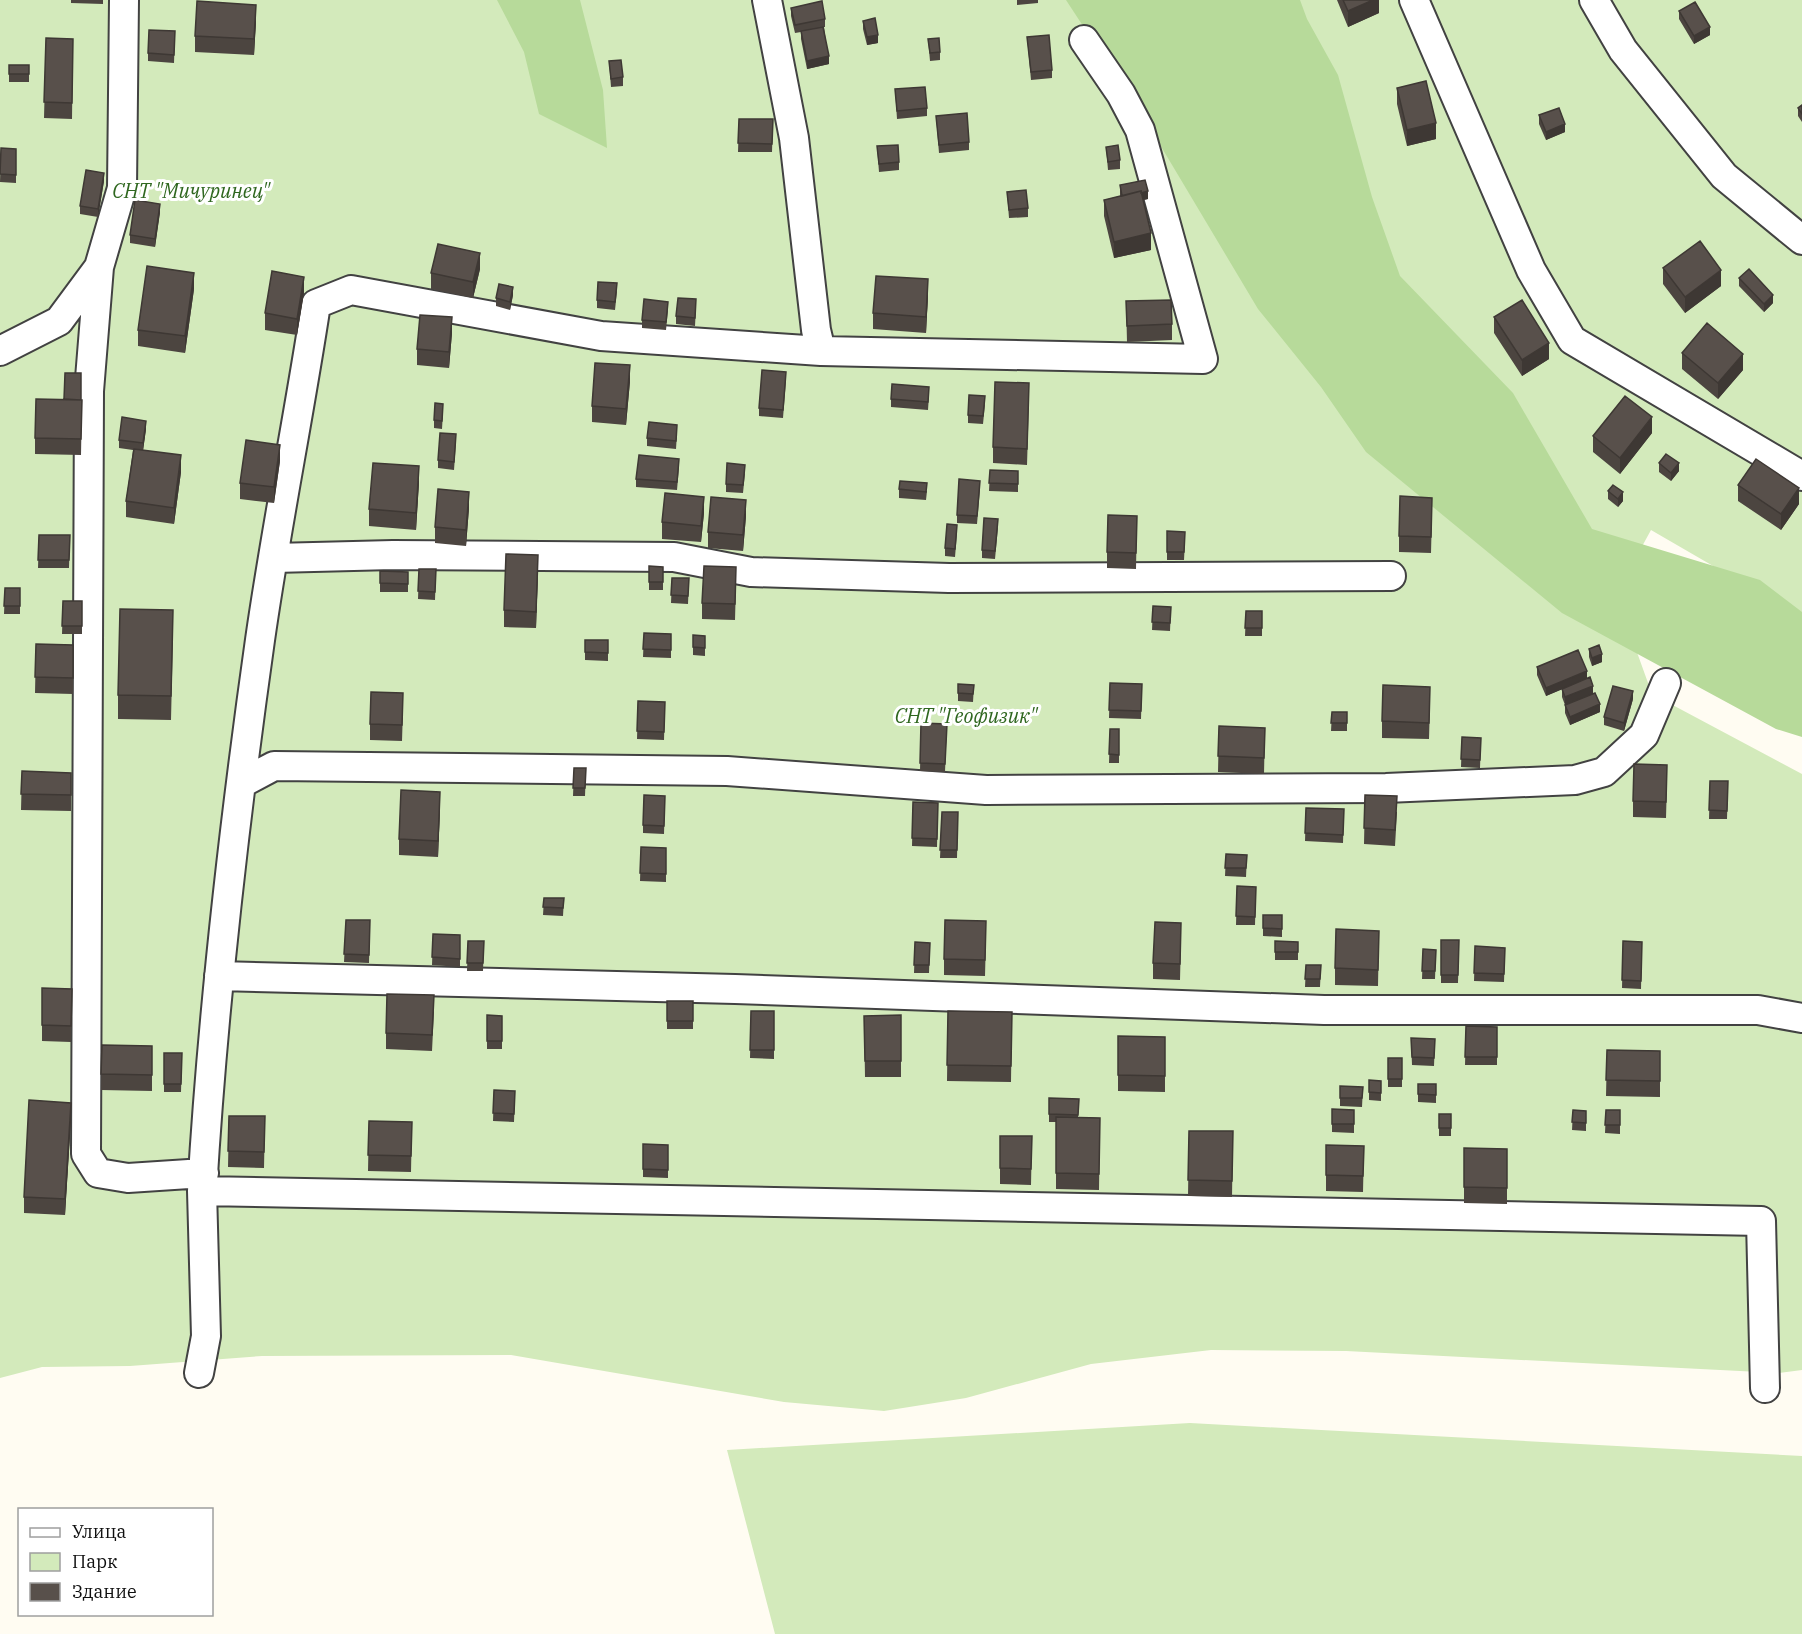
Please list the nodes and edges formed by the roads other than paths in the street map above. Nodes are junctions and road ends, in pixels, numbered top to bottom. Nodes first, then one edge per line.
1 (124, 0) edge
2 (767, 0) edge
3 (1414, 0) edge
4 (1594, 0) edge
5 (1084, 40) dead end
6 (1802, 240) edge
7 (99, 267) junction
8 (0, 351) edge
9 (821, 351) junction
10 (1802, 476) edge
11 (274, 558) junction
12 (1391, 576) dead end
13 (1666, 683) dead end
14 (242, 783) junction
15 (219, 976) junction
16 (1802, 1018) edge
17 (203, 1182) junction
18 (199, 1373) dead end
19 (1765, 1389) dead end

1 - 7 street
2 - 9 street
3 - 10 street
4 - 6 street
5 - 9 street
7 - 8 street
7 - 17 street
9 - 11 street
11 - 12 street
11 - 14 street
13 - 14 street
14 - 15 street
15 - 16 street
15 - 17 street
17 - 18 street
17 - 19 street

